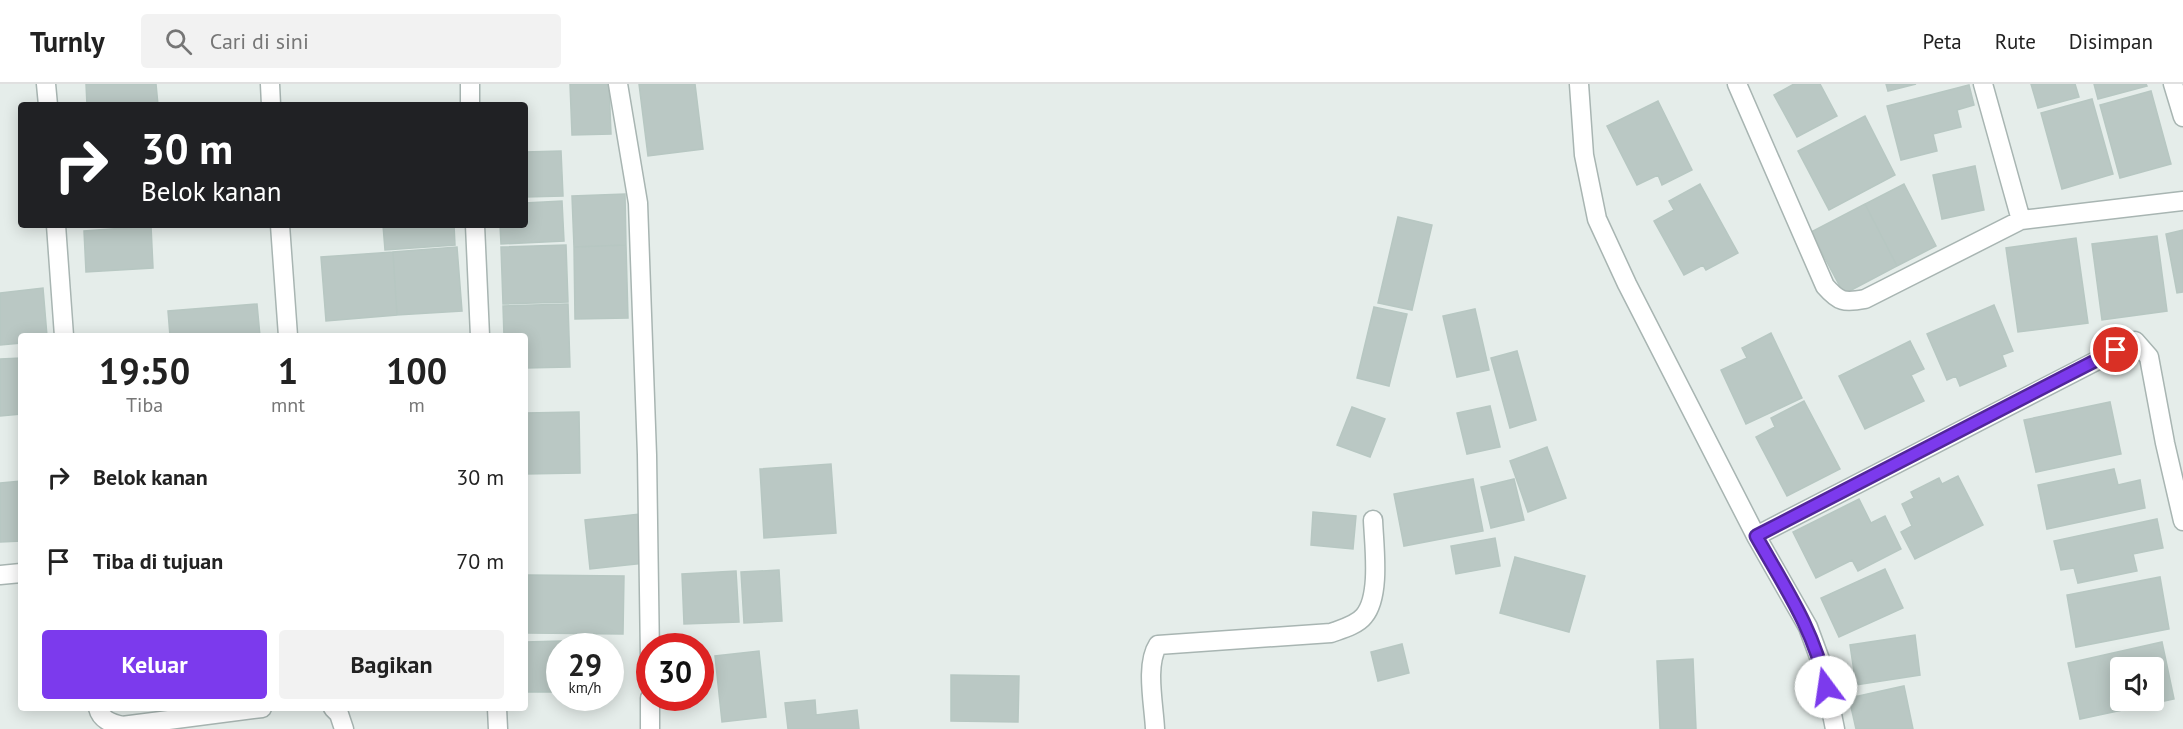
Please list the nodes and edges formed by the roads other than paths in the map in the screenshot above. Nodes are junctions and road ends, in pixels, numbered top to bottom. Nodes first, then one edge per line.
1 (46, 84) edge
2 (270, 84) edge
3 (470, 84) edge
4 (618, 84) edge
5 (1579, 84) edge
6 (1737, 84) edge
7 (1983, 84) edge
8 (2174, 84) edge
9 (48, 102) edge
10 (271, 102) edge
11 (470, 102) edge
12 (2183, 117) edge
13 (2183, 201) edge
14 (2021, 220) junction
15 (57, 228) edge
16 (280, 228) edge
17 (475, 228) edge
18 (64, 333) edge
19 (288, 333) edge
20 (480, 333) edge
21 (1373, 520) dead end
22 (2183, 521) edge
23 (1756, 536) junction
24 (18, 573) edge
25 (0, 575) edge
26 (650, 633) edge
27 (99, 711) edge
28 (239, 711) edge
29 (336, 711) edge
30 (497, 711) edge
31 (650, 711) edge
32 (344, 729) edge
33 (498, 729) edge
34 (650, 729) edge
35 (1155, 729) edge
36 (1835, 729) edge

1 - 9 street
2 - 10 street
3 - 11 street
4 - 26 street
5 - 23 street
6 - 14 street
7 - 14 street
8 - 12 street
13 - 14 street
15 - 18 street
16 - 19 street
17 - 20 street
21 - 35 street
22 - 23 street
23 - 36 street
24 - 25 street
27 - 28 street
29 - 32 street
30 - 33 street
31 - 34 street

